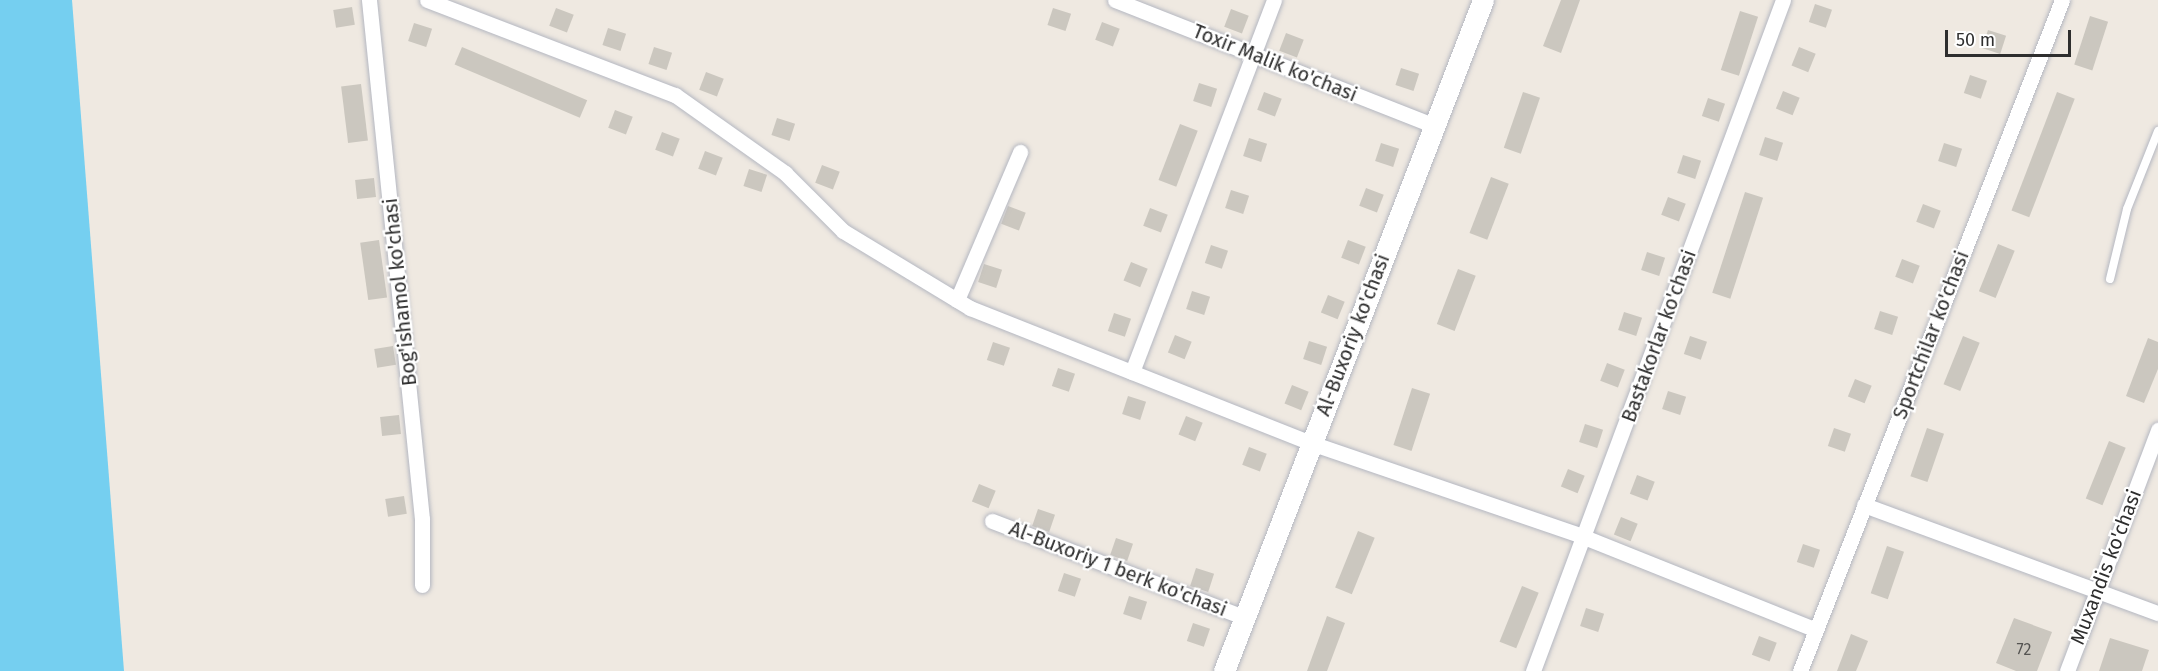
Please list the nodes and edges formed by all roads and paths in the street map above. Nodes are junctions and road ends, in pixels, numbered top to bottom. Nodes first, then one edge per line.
1 (369, 0) edge
2 (427, 0) edge
3 (1115, 0) edge
4 (1274, 0) edge
5 (1483, 0) edge
6 (1783, 0) edge
7 (2062, 0) edge
8 (1253, 54) junction
9 (1434, 126) junction
10 (2158, 131) edge
11 (1020, 152) dead end
12 (2110, 279) dead end
13 (957, 300) junction
14 (1132, 372) junction
15 (2158, 430) edge
16 (1311, 443) junction
17 (1864, 505) junction
18 (992, 521) dead end
19 (1585, 538) junction
20 (422, 585) dead end
21 (2096, 593) junction
22 (2158, 613) edge
23 (1244, 617) junction
24 (1816, 630) junction
25 (1224, 671) edge
26 (1533, 671) edge
27 (1800, 671) edge
28 (2067, 671) edge

1 - 20 street, Bog'ishamol ko'chasi
2 - 13 street
3 - 8 street, Toxir Malik ko'chasi
4 - 8 street
5 - 9 street, Al-Buxoriy ko'chasi
6 - 19 street, Bastakorlar ko'chasi
7 - 17 street, Sportchilar ko'chasi
8 - 9 street, Toxir Malik ko'chasi
8 - 14 street
9 - 16 street, Al-Buxoriy ko'chasi
10 - 12 lane
11 - 13 street
13 - 14 street
14 - 16 street
15 - 21 street, Muxandis ko'chasi
16 - 19 street
16 - 23 street, Al-Buxoriy ko'chasi
17 - 21 street
17 - 24 street, Sportchilar ko'chasi
18 - 23 street, Al-Buxoriy 1 berk ko'chasi
19 - 24 street
19 - 26 street, Bastakorlar ko'chasi
21 - 22 street
21 - 28 street, Muxandis ko'chasi
23 - 25 street, Al-Buxoriy ko'chasi
24 - 27 street, Sportchilar ko'chasi

